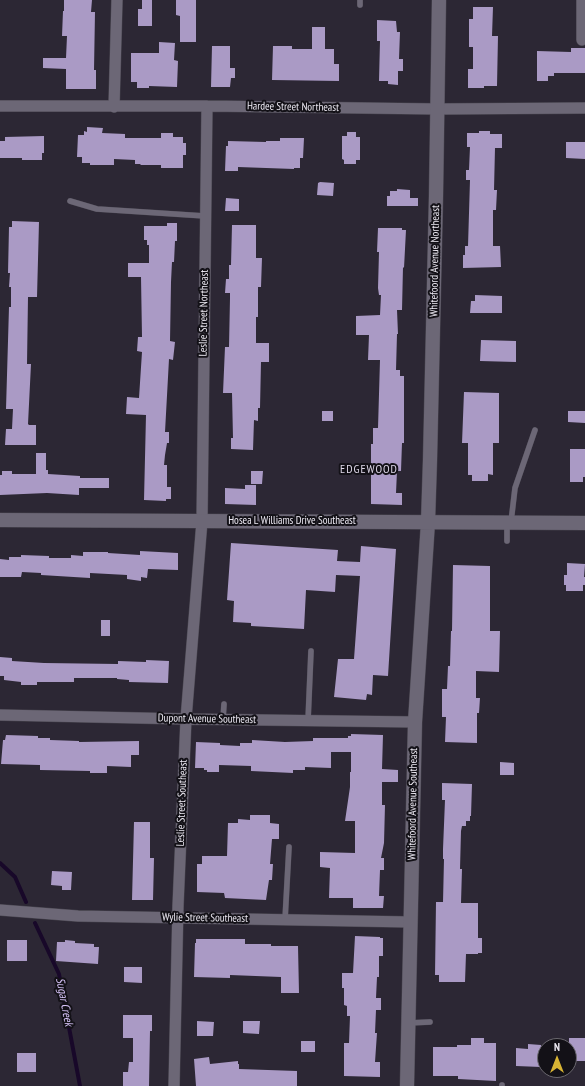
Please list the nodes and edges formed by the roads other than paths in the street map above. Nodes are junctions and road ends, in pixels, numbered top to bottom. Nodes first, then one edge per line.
1 (117, 0) edge
2 (440, 0) edge
3 (582, 0) edge
4 (582, 40) dead end
5 (0, 106) edge
6 (207, 106) junction
7 (114, 107) junction
8 (585, 108) edge
9 (438, 109) junction
10 (70, 200) dead end
11 (205, 216) junction
12 (536, 430) dead end
13 (0, 520) edge
14 (202, 521) junction
15 (428, 522) junction
16 (509, 522) junction
17 (585, 522) edge
18 (507, 541) dead end
19 (311, 651) dead end
20 (224, 704) dead end
21 (0, 715) edge
22 (186, 719) junction
23 (223, 720) junction
24 (308, 721) junction
25 (415, 722) junction
26 (289, 847) dead end
27 (0, 910) edge
28 (178, 917) junction
29 (285, 920) junction
30 (410, 922) junction
31 (430, 1022) dead end
32 (408, 1023) junction
33 (174, 1086) edge
34 (407, 1086) edge

1 - 7 street
2 - 9 street, Whitefoord Avenue Northeast
3 - 4 street
5 - 7 street, Hardee Street Northeast
6 - 7 street, Hardee Street Northeast
6 - 9 street, Hardee Street Northeast
6 - 11 street, Leslie Street Northeast
8 - 9 street, Hardee Street Northeast
9 - 15 street, Whitefoord Avenue Northeast
10 - 11 lane
11 - 14 street, Leslie Street Northeast
12 - 16 lane
13 - 14 street, Hosea L Williams Drive Southeast
14 - 15 street, Hosea L Williams Drive Southeast
14 - 22 street, Leslie Street Southeast
15 - 16 street, Hosea L Williams Drive Southeast
15 - 25 street, Whitefoord Avenue Southeast
16 - 17 street, Hosea L Williams Drive Southeast
16 - 18 lane
19 - 24 lane
20 - 23 lane
21 - 22 street, Dupont Avenue Southeast
22 - 23 street, Dupont Avenue Southeast
22 - 28 street, Leslie Street Southeast
23 - 24 street, Dupont Avenue Southeast
24 - 25 street, Dupont Avenue Southeast
25 - 30 street, Whitefoord Avenue Southeast
26 - 29 lane
27 - 28 street, Wylie Street Southeast
28 - 29 street, Wylie Street Southeast
28 - 33 street, Leslie Street Southeast
29 - 30 street, Wylie Street Southeast
30 - 32 street, Whitefoord Avenue Southeast
31 - 32 lane
32 - 34 street, Whitefoord Avenue Southeast

